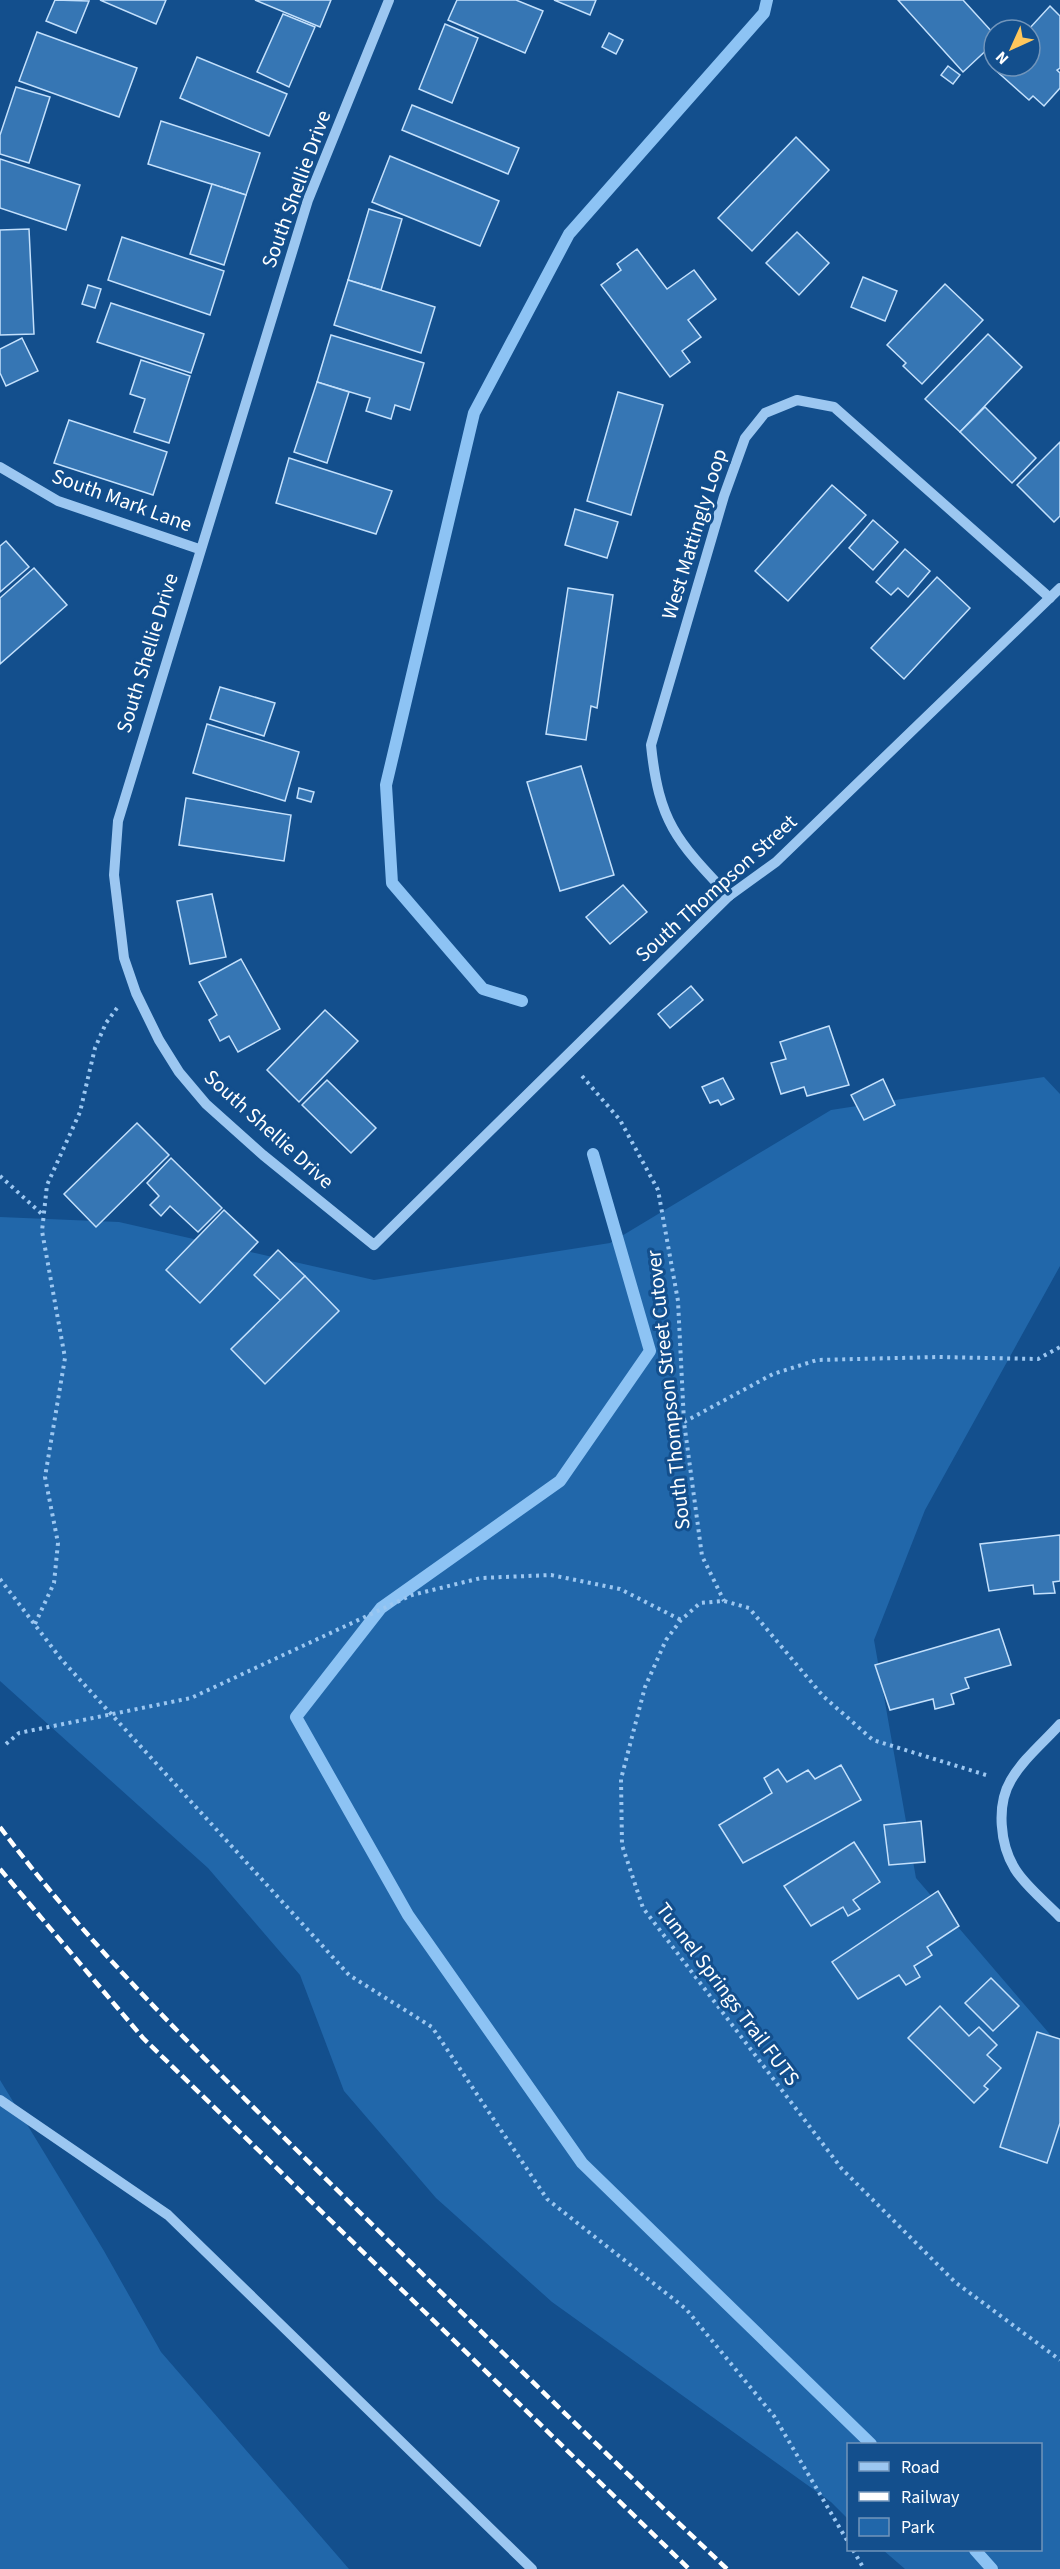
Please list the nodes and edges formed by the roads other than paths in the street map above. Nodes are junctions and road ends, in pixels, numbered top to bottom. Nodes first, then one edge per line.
1 (389, 0) edge
2 (0, 467) edge
3 (200, 549) junction
4 (1060, 588) edge
5 (1050, 598) junction
6 (729, 896) junction
7 (374, 1245) joint
8 (1060, 1724) edge
9 (1060, 1917) edge
10 (0, 2100) edge
11 (532, 2569) edge

1 - 3 street, South Shellie Drive
2 - 3 street, South Mark Lane
3 - 7 street, South Shellie Drive
4 - 5 street, South Thompson Street
5 - 6 street, South Thompson Street
5 - 6 street, West Mattingly Loop
6 - 7 street, South Thompson Street
8 - 9 street
10 - 11 street

